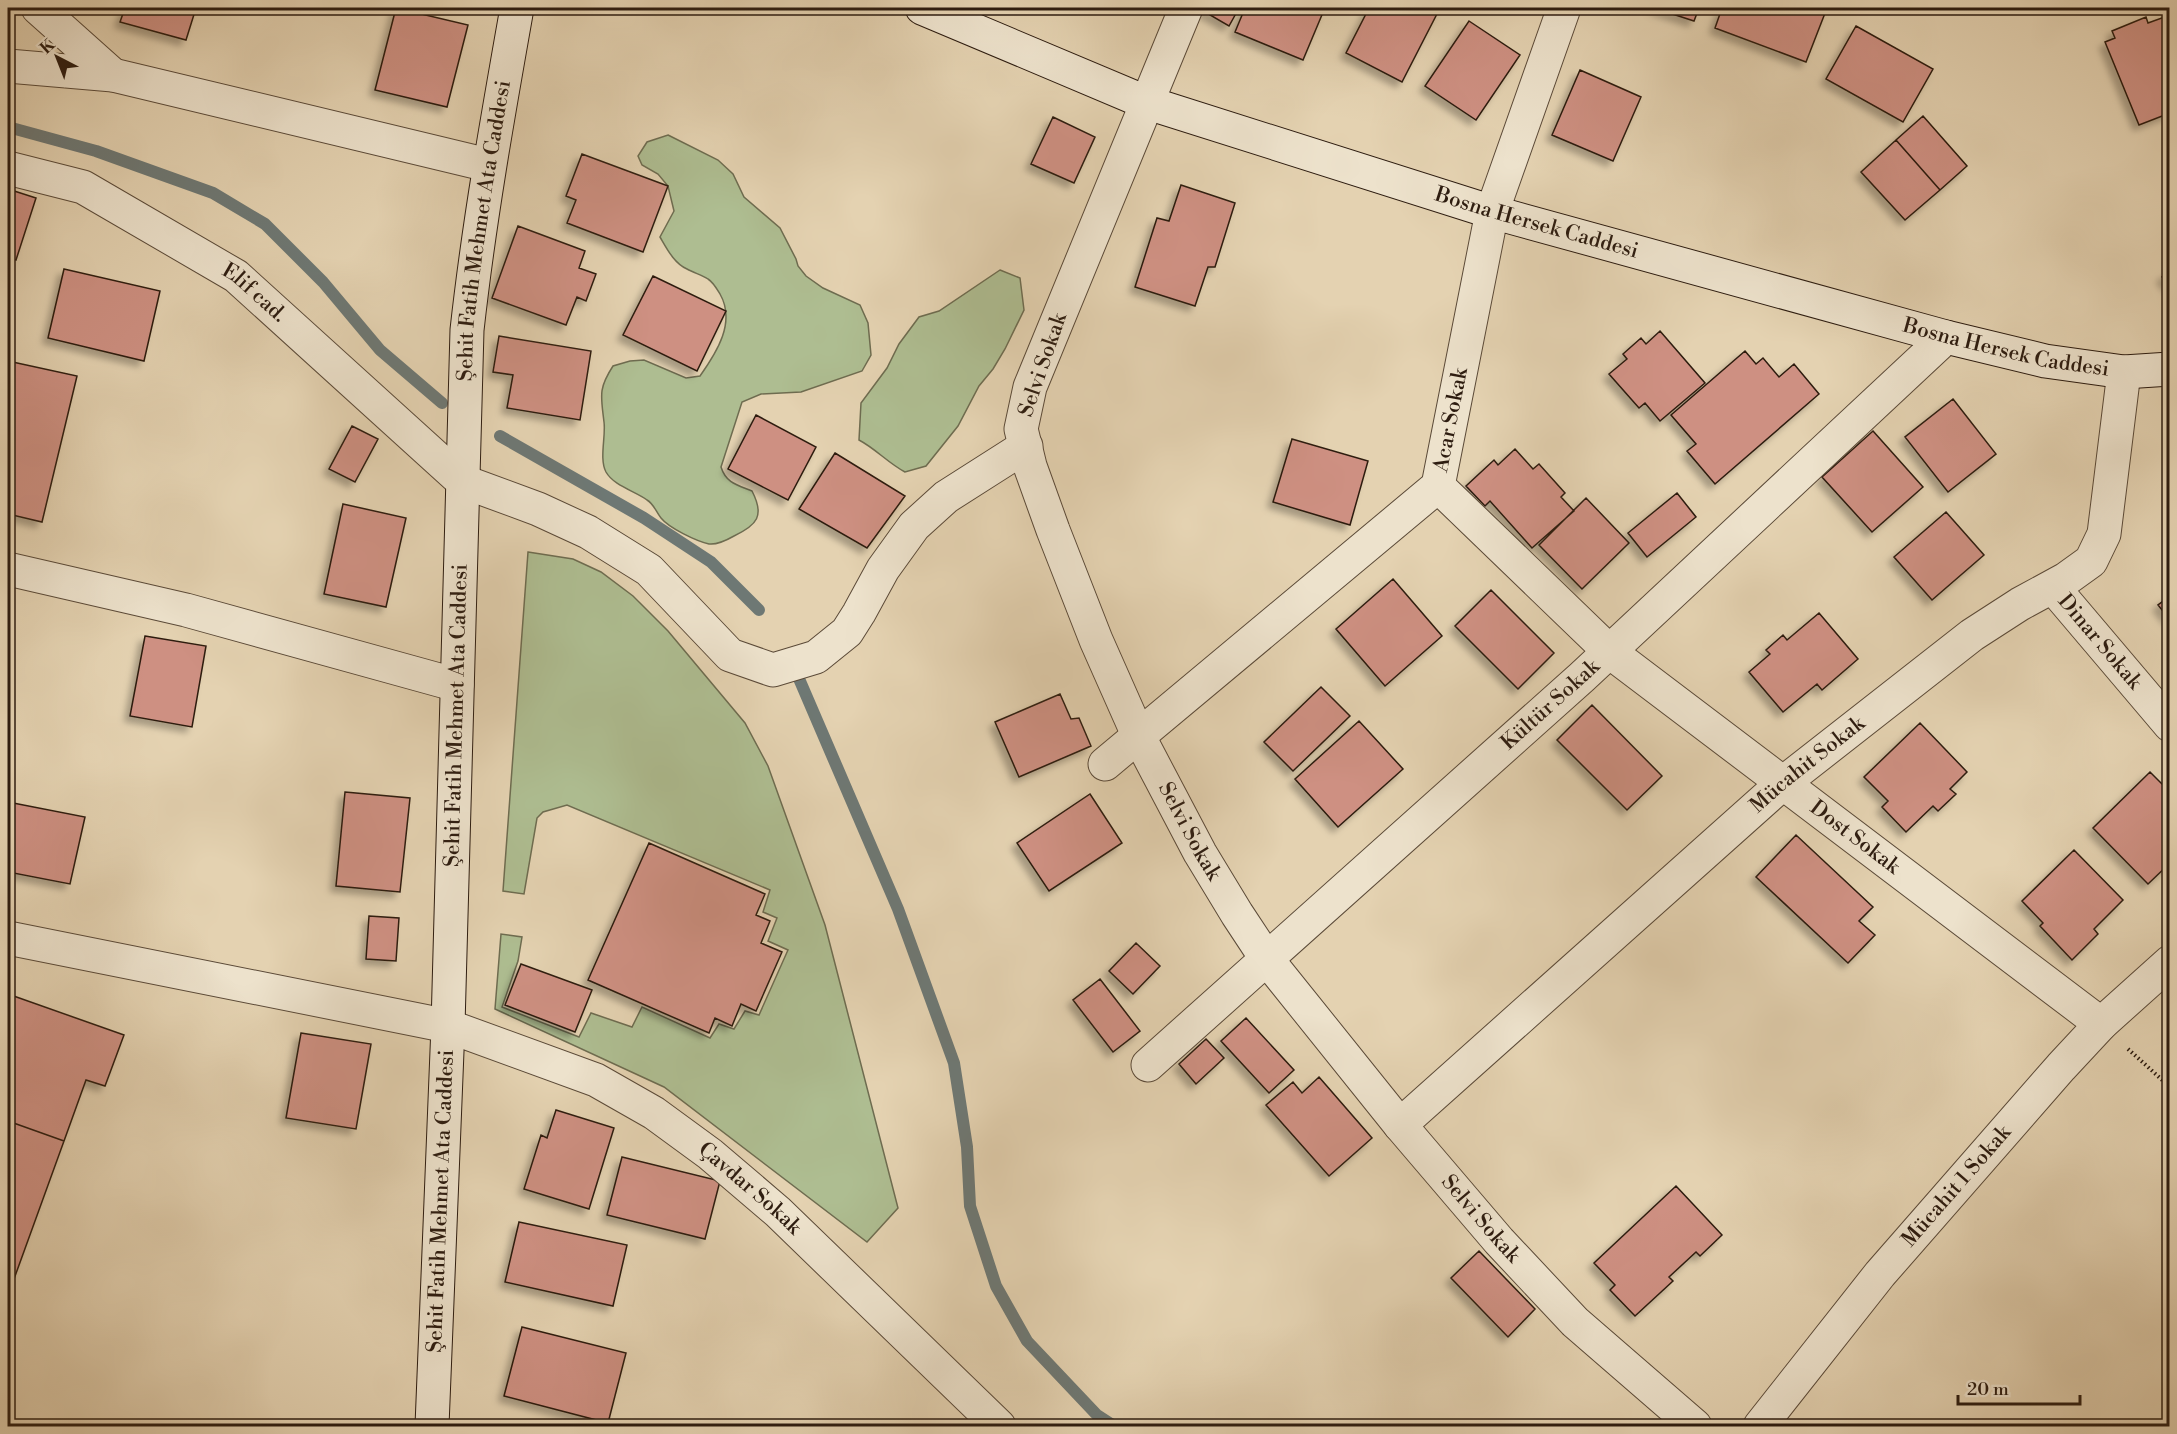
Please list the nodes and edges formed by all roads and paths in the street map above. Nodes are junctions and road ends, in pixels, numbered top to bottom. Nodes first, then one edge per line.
1 (38, 8) edge
2 (518, 8) edge
3 (922, 8) edge
4 (1186, 8) edge
5 (1564, 8) edge
6 (8, 66) edge
7 (113, 75) junction
8 (1145, 102) junction
9 (489, 165) junction
10 (8, 168) edge
11 (1491, 212) junction
12 (1946, 337) junction
13 (2169, 369) edge
14 (2124, 372) junction
15 (1026, 446) junction
16 (462, 481) junction
17 (1438, 486) junction
18 (8, 569) edge
19 (2053, 587) junction
20 (1610, 652) junction
21 (457, 685) junction
22 (2169, 724) edge
23 (1139, 737) junction
24 (1105, 764) dead end
25 (1783, 783) junction
26 (8, 938) edge
27 (1266, 958) junction
28 (2169, 962) edge
29 (2101, 1024) junction
30 (448, 1026) junction
31 (1148, 1065) dead end
32 (2169, 1086) edge
33 (1401, 1125) junction
34 (432, 1426) edge
35 (999, 1426) edge
36 (1695, 1426) edge
37 (1760, 1426) edge

1 - 7 street
2 - 9 street, Şehit Fatih Mehmet Ata Caddesi
3 - 8 street, Bosna Hersek Caddesi
4 - 8 street, Selvi Sokak
5 - 11 street, Acar Sokak
6 - 7 street
7 - 9 street
8 - 11 street, Bosna Hersek Caddesi
8 - 15 street, Selvi Sokak
9 - 16 street, Şehit Fatih Mehmet Ata Caddesi
10 - 16 street, Elif cad.
11 - 12 street, Bosna Hersek Caddesi
11 - 17 street, Acar Sokak
12 - 14 street, Bosna Hersek Caddesi
12 - 20 street, Kültür Sokak
13 - 14 street, Bosna Hersek Caddesi
14 - 19 street, Mücahit Sokak
15 - 16 street
15 - 23 street, Selvi Sokak
16 - 21 street, Şehit Fatih Mehmet Ata Caddesi
17 - 20 street, Dost Sokak
17 - 23 street, Acar Sokak
18 - 21 street
19 - 22 street, Dinar Sokak
19 - 25 street, Mücahit Sokak
20 - 25 street, Dost Sokak
20 - 27 street, Kültür Sokak
21 - 30 street, Şehit Fatih Mehmet Ata Caddesi
23 - 24 street, Acar Sokak
23 - 27 street, Selvi Sokak
25 - 29 street, Dost Sokak
25 - 33 street, Mücahit Sokak
26 - 30 street, Çavdar Sokak
27 - 31 street, Kültür Sokak
27 - 33 street, Selvi Sokak
28 - 29 street, Mücahit 1 Sokak
29 - 32 path
29 - 37 street, Mücahit 1 Sokak
30 - 34 street, Şehit Fatih Mehmet Ata Caddesi
30 - 35 street, Çavdar Sokak
33 - 36 street, Selvi Sokak

